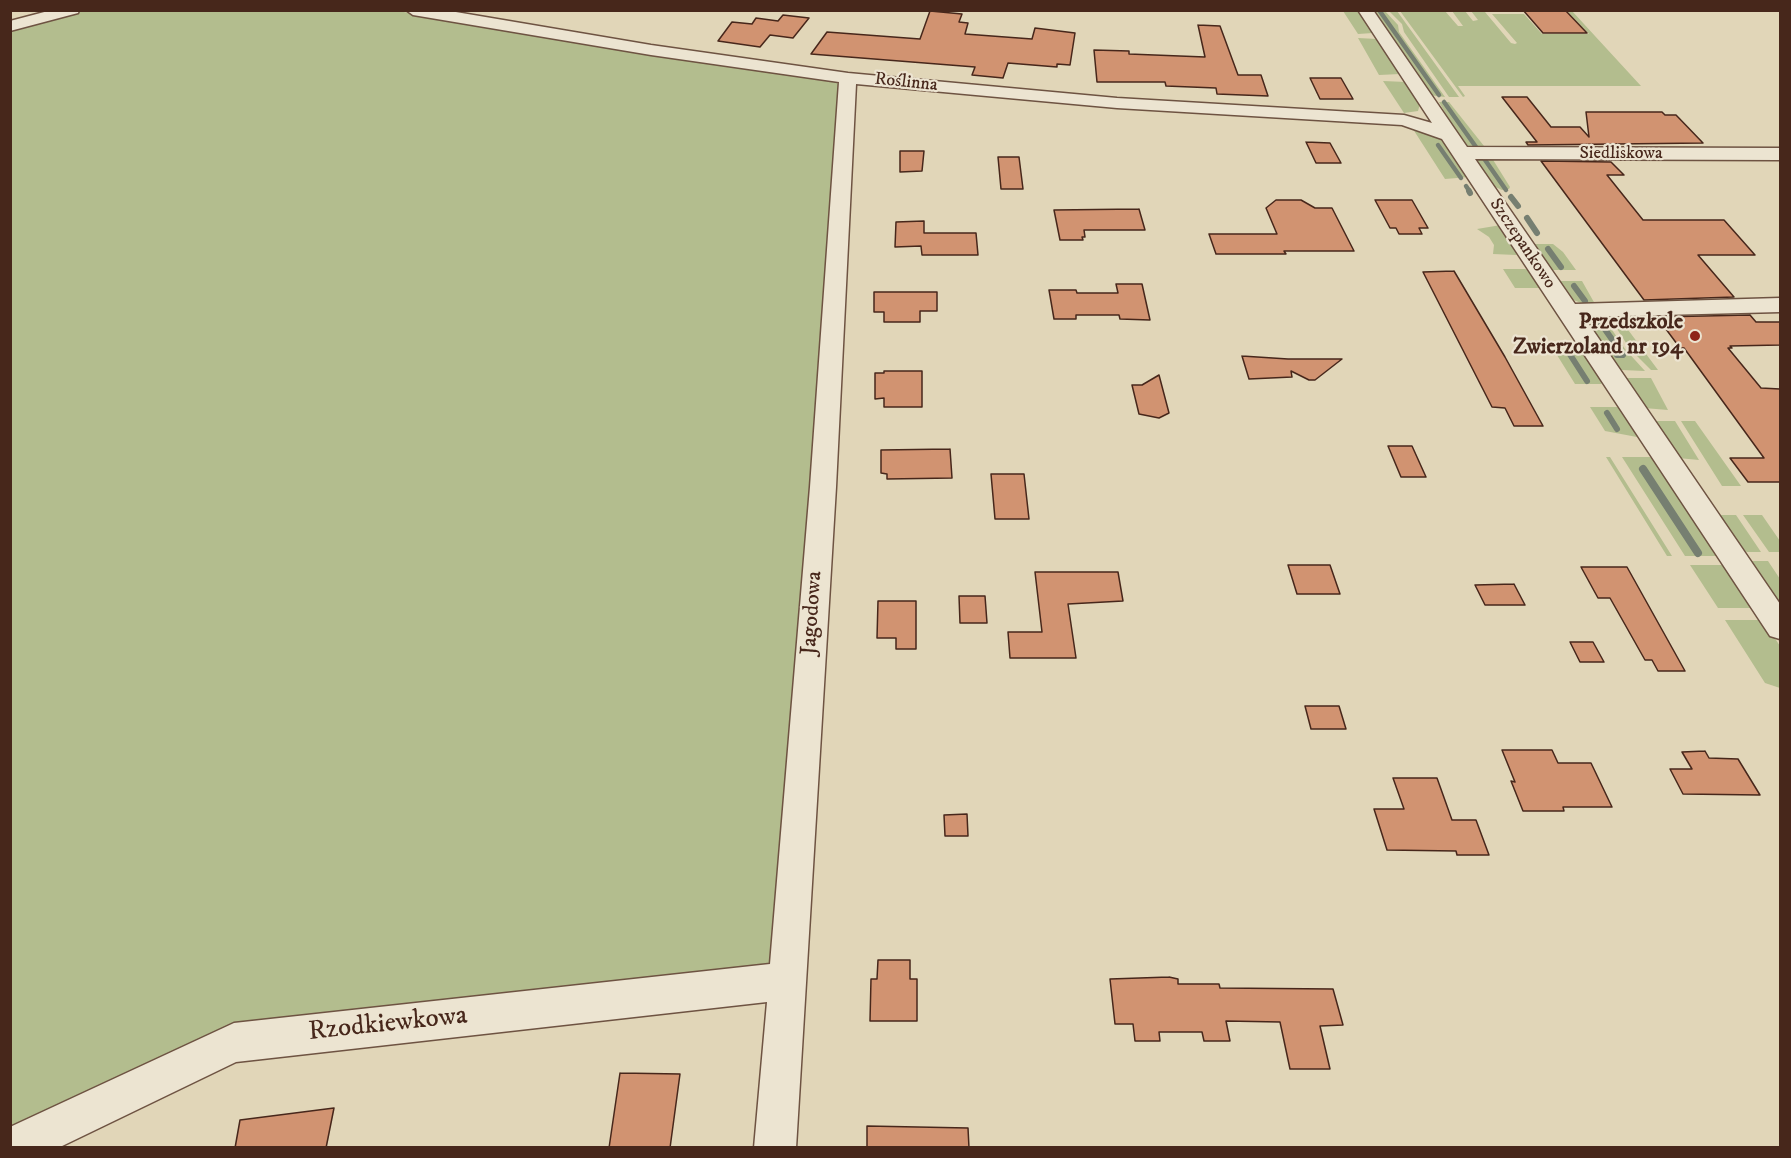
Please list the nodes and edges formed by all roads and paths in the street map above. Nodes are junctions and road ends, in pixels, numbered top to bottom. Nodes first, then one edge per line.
1 (72, 10) edge
2 (413, 10) edge
3 (1365, 10) edge
4 (10, 26) edge
5 (848, 78) junction
6 (1435, 114) junction
7 (1404, 120) junction
8 (1454, 144) junction
9 (1780, 154) edge
10 (1780, 305) edge
11 (1567, 311) junction
12 (1780, 627) edge
13 (785, 981) junction
14 (12, 1148) edge
15 (775, 1148) edge

1 - 4 street
2 - 5 street, Roślinna
3 - 6 street, Szczepankowo
5 - 7 street, Roślinna
5 - 13 street, Jagodowa
6 - 7 street, Roślinna
6 - 8 street, Szczepankowo
7 - 8 street, Roślinna
8 - 9 street, Siedliskowa
8 - 11 street, Szczepankowo
10 - 11 street
11 - 12 street, Szczepankowo
13 - 14 street, Rzodkiewkowa
13 - 15 street, Jagodowa

